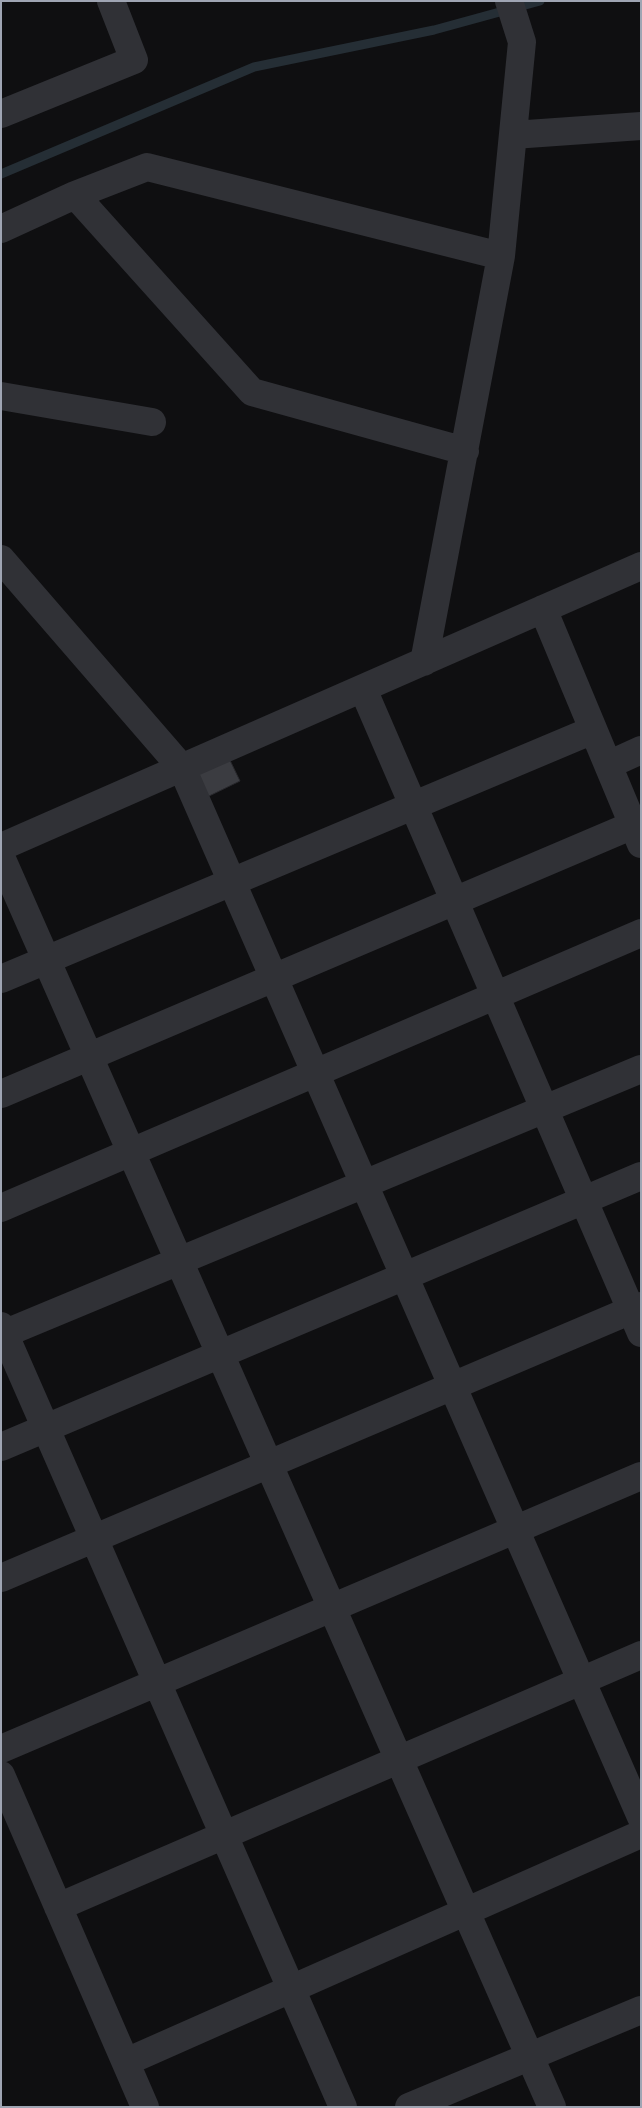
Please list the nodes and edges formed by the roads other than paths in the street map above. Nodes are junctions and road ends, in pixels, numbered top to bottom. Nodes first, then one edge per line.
1 (111, 1) edge
2 (509, 1) edge
3 (1, 114) edge
4 (641, 126) edge
5 (513, 135) junction
6 (75, 195) junction
7 (1, 229) edge
8 (501, 256) junction
9 (1, 396) edge
10 (152, 422) dead end
11 (465, 451) junction
12 (1, 559) edge
13 (641, 566) edge
14 (543, 609) junction
15 (424, 662) junction
16 (363, 689) junction
17 (593, 730) junction
18 (641, 750) edge
19 (608, 765) junction
20 (182, 768) junction
21 (413, 806) junction
22 (637, 835) edge
23 (1, 847) edge
24 (1, 857) edge
25 (232, 882) junction
26 (454, 901) junction
27 (641, 933) edge
28 (47, 960) junction
29 (274, 978) junction
30 (1, 979) edge
31 (496, 996) junction
32 (89, 1056) junction
33 (641, 1069) edge
34 (316, 1074) junction
35 (1, 1094) edge
36 (544, 1109) junction
37 (132, 1153) junction
38 (641, 1176) edge
39 (364, 1184) junction
40 (584, 1200) junction
41 (1, 1208) edge
42 (180, 1261) junction
43 (404, 1276) junction
44 (637, 1316) edge
45 (2, 1332) edge
46 (220, 1354) junction
47 (452, 1386) junction
48 (46, 1428) junction
49 (1, 1447) edge
50 (269, 1464) junction
51 (641, 1476) edge
52 (515, 1530) junction
53 (94, 1538) junction
54 (1, 1578) edge
55 (332, 1608) junction
56 (641, 1655) edge
57 (581, 1681) junction
58 (157, 1682) junction
59 (1, 1749) edge
60 (399, 1759) junction
61 (1, 1775) edge
62 (641, 1817) edge
63 (641, 1834) edge
64 (224, 1835) junction
65 (58, 1907) junction
66 (466, 1911) junction
67 (291, 1989) junction
68 (641, 2010) edge
69 (530, 2056) junction
70 (126, 2062) junction
71 (146, 2107) edge
72 (343, 2107) edge
73 (409, 2107) edge
74 (552, 2107) edge

1 - 3 street
2 - 5 street
4 - 5 street
5 - 8 street
6 - 7 street
6 - 8 street
6 - 11 street
8 - 11 street
9 - 10 street
11 - 15 street
12 - 20 street
13 - 14 street
14 - 15 street
14 - 17 street
15 - 16 street
16 - 20 street
16 - 21 street
17 - 19 street
17 - 21 street
18 - 19 street
19 - 22 street
20 - 23 street
20 - 25 street
21 - 25 street
21 - 26 street
22 - 26 street
24 - 28 street
25 - 28 street
25 - 29 street
26 - 29 street
26 - 31 street
27 - 31 street
28 - 30 street
28 - 32 street
29 - 32 street
29 - 34 street
31 - 34 street
31 - 36 street
32 - 35 street
32 - 37 street
33 - 36 street
34 - 37 street
34 - 39 street
36 - 39 street
36 - 40 street
37 - 41 street
37 - 42 street
38 - 40 street
39 - 42 street
39 - 43 street
40 - 43 street
40 - 44 street
42 - 45 street
42 - 46 street
43 - 46 street
43 - 47 street
44 - 47 street
45 - 48 street
46 - 48 street
46 - 50 street
47 - 50 street
47 - 52 street
48 - 49 street
48 - 53 street
50 - 53 street
50 - 55 street
51 - 52 street
52 - 55 street
52 - 57 street
53 - 54 street
53 - 58 street
55 - 58 street
55 - 60 street
56 - 57 street
57 - 60 street
57 - 62 street
58 - 59 street
58 - 64 street
60 - 64 street
60 - 66 street
61 - 65 street
63 - 66 street
64 - 65 street
64 - 67 street
65 - 70 street
66 - 67 street
66 - 69 street
67 - 70 street
67 - 72 street
68 - 69 street
69 - 73 street
69 - 74 street
70 - 71 street

